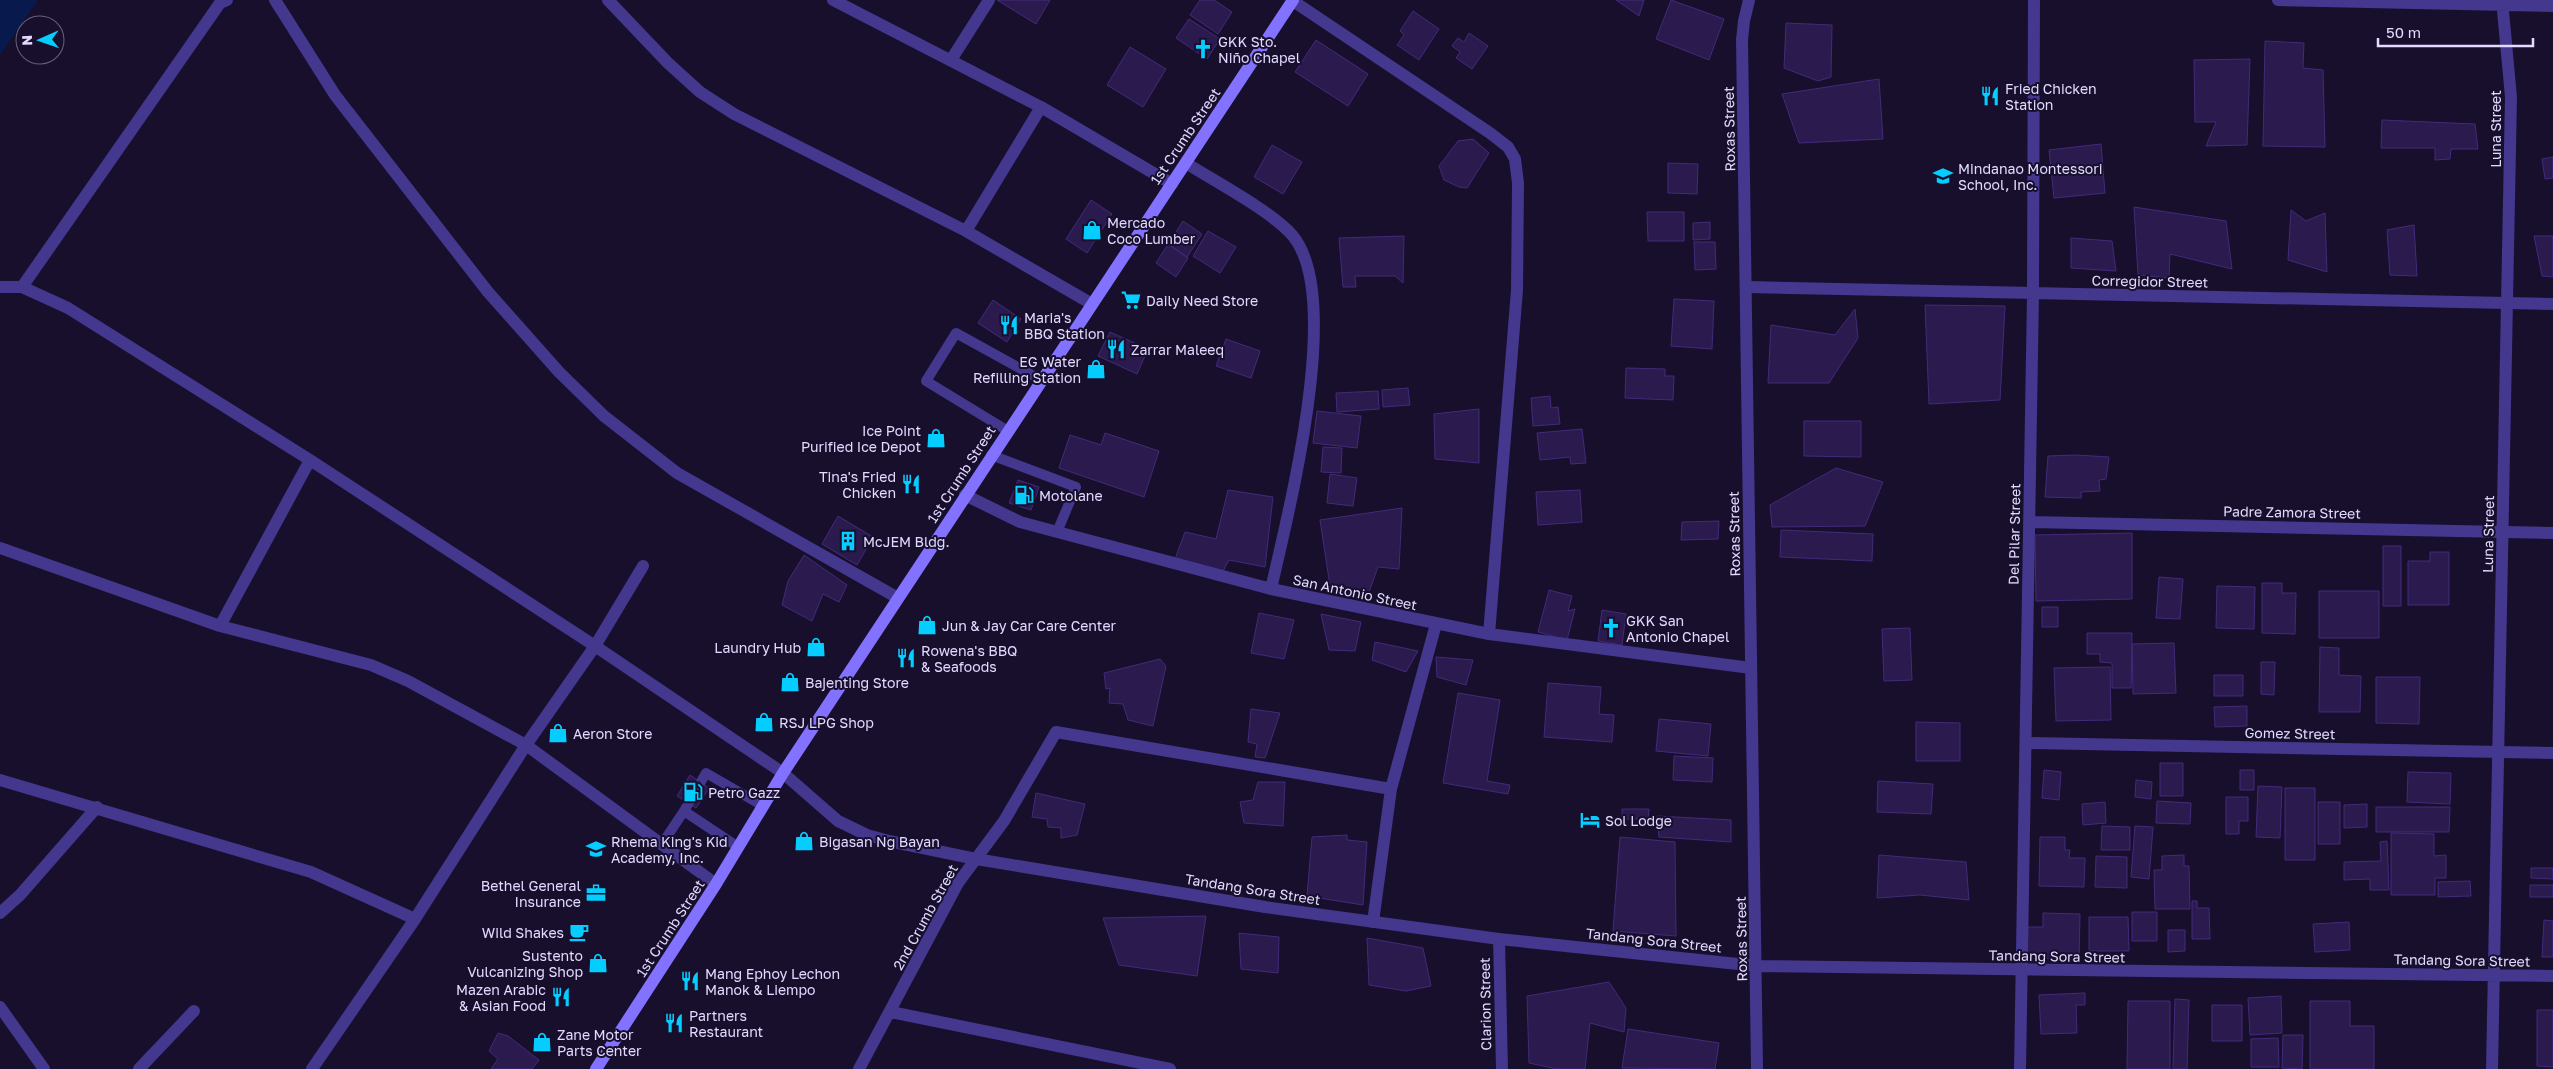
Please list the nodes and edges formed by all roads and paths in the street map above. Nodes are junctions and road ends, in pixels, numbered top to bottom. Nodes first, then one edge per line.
1 (227, 0) edge
2 (275, 0) edge
3 (608, 0) edge
4 (833, 0) edge
5 (989, 0) edge
6 (1749, 0) edge
7 (2034, 0) edge
8 (2278, 0) edge
9 (1293, 1) edge
10 (2502, 2) edge
11 (2553, 6) edge
12 (951, 60) junction
13 (1041, 107) junction
14 (1186, 163) junction
15 (1172, 184) junction
16 (966, 231) junction
17 (0, 287) edge
18 (22, 287) junction
19 (1747, 287) junction
20 (2033, 294) junction
21 (2507, 303) junction
22 (1092, 304) junction
23 (2553, 304) edge
24 (1041, 380) junction
25 (1008, 431) junction
26 (991, 455) junction
27 (310, 460) junction
28 (965, 495) junction
29 (2030, 522) junction
30 (1057, 532) junction
31 (2503, 532) junction
32 (2553, 533) edge
33 (0, 548) edge
34 (643, 566) dead end
35 (1272, 589) junction
36 (898, 598) junction
37 (1436, 624) junction
38 (220, 626) junction
39 (1489, 634) junction
40 (595, 646) junction
41 (1750, 668) junction
42 (2026, 742) junction
43 (526, 745) junction
44 (2498, 752) junction
45 (2553, 753) edge
46 (783, 773) junction
47 (0, 780) edge
48 (1391, 789) junction
49 (763, 806) junction
50 (97, 807) junction
51 (684, 811) junction
52 (662, 844) junction
53 (738, 847) junction
54 (976, 859) junction
55 (716, 884) junction
56 (0, 914) edge
57 (415, 919) junction
58 (1373, 922) junction
59 (1499, 939) junction
60 (1757, 966) junction
61 (2022, 971) junction
62 (2494, 974) junction
63 (2553, 976) edge
64 (0, 1007) edge
65 (194, 1011) dead end
66 (891, 1012) junction
67 (44, 1069) edge
68 (139, 1069) edge
69 (312, 1069) edge
70 (596, 1069) edge
71 (858, 1069) edge
72 (1170, 1069) edge
73 (1502, 1069) edge
74 (1757, 1069) edge
75 (2020, 1069) edge
76 (2492, 1069) edge

1 - 18 street
2 - 36 street
3 - 16 street
4 - 12 street
5 - 12 street
6 - 19 street, Roxas Street
7 - 20 street, Del Pilar Street
8 - 10 street
9 - 14 main road, 1st Crumb Street
9 - 39 street
10 - 11 street
10 - 21 street, Luna Street
12 - 13 street
13 - 15 street
13 - 16 street
14 - 15 main road, 1st Crumb Street
14 - 35 street
15 - 22 main road, 1st Crumb Street
16 - 22 street
17 - 18 street
18 - 27 street, Tandang Sora Street
19 - 20 street, Corregidor Street
19 - 41 street, Roxas Street
20 - 21 street, Corregidor Street
20 - 29 street, Del Pilar Street
21 - 23 street, Corregidor Street
21 - 31 street, Luna Street
22 - 24 main road, 1st Crumb Street
24 - 25 main road, 1st Crumb Street
24 - 25 lane
25 - 26 main road, 1st Crumb Street
26 - 28 main road, 1st Crumb Street
26 - 30 lane
27 - 38 street
27 - 40 street, Tandang Sora Street
28 - 30 street, San Antonio Street
28 - 36 main road, 1st Crumb Street
29 - 31 street, Padre Zamora Street
29 - 42 street, Del Pilar Street
30 - 35 street, San Antonio Street
31 - 32 street, Padre Zamora Street
31 - 44 street, Luna Street
33 - 38 street
34 - 40 street
35 - 37 street, San Antonio Street
36 - 46 main road, 1st Crumb Street
37 - 39 street, San Antonio Street
37 - 48 street
38 - 43 street
39 - 41 street, San Antonio Street
40 - 43 street
40 - 46 street, Tandang Sora Street
41 - 60 street, Roxas Street
42 - 44 street, Gomez Street
42 - 61 street, Del Pilar Street
43 - 52 street
43 - 57 street
44 - 45 street, Gomez Street
44 - 62 street, Luna Street
46 - 49 main road, 1st Crumb Street
46 - 54 street, Tandang Sora Street
47 - 50 street
48 - 54 street, 2nd Crumb Street
48 - 58 street
49 - 51 lane
49 - 53 main road, 1st Crumb Street
50 - 56 street
50 - 57 street
51 - 52 lane
51 - 53 lane
52 - 55 street
53 - 55 main road, 1st Crumb Street
54 - 58 street, Tandang Sora Street
54 - 66 street, 2nd Crumb Street
55 - 70 main road, 1st Crumb Street
57 - 69 street
58 - 59 street, Tandang Sora Street
59 - 60 street, Tandang Sora Street
59 - 73 street, Clarion Street
60 - 61 street, Tandang Sora Street
60 - 74 street, Roxas Street
61 - 62 street, Tandang Sora Street
61 - 75 street, Del Pilar Street
62 - 63 street, Tandang Sora Street
62 - 76 street, Luna Street
64 - 67 street
65 - 68 street
66 - 71 street, 2nd Crumb Street
66 - 72 street

